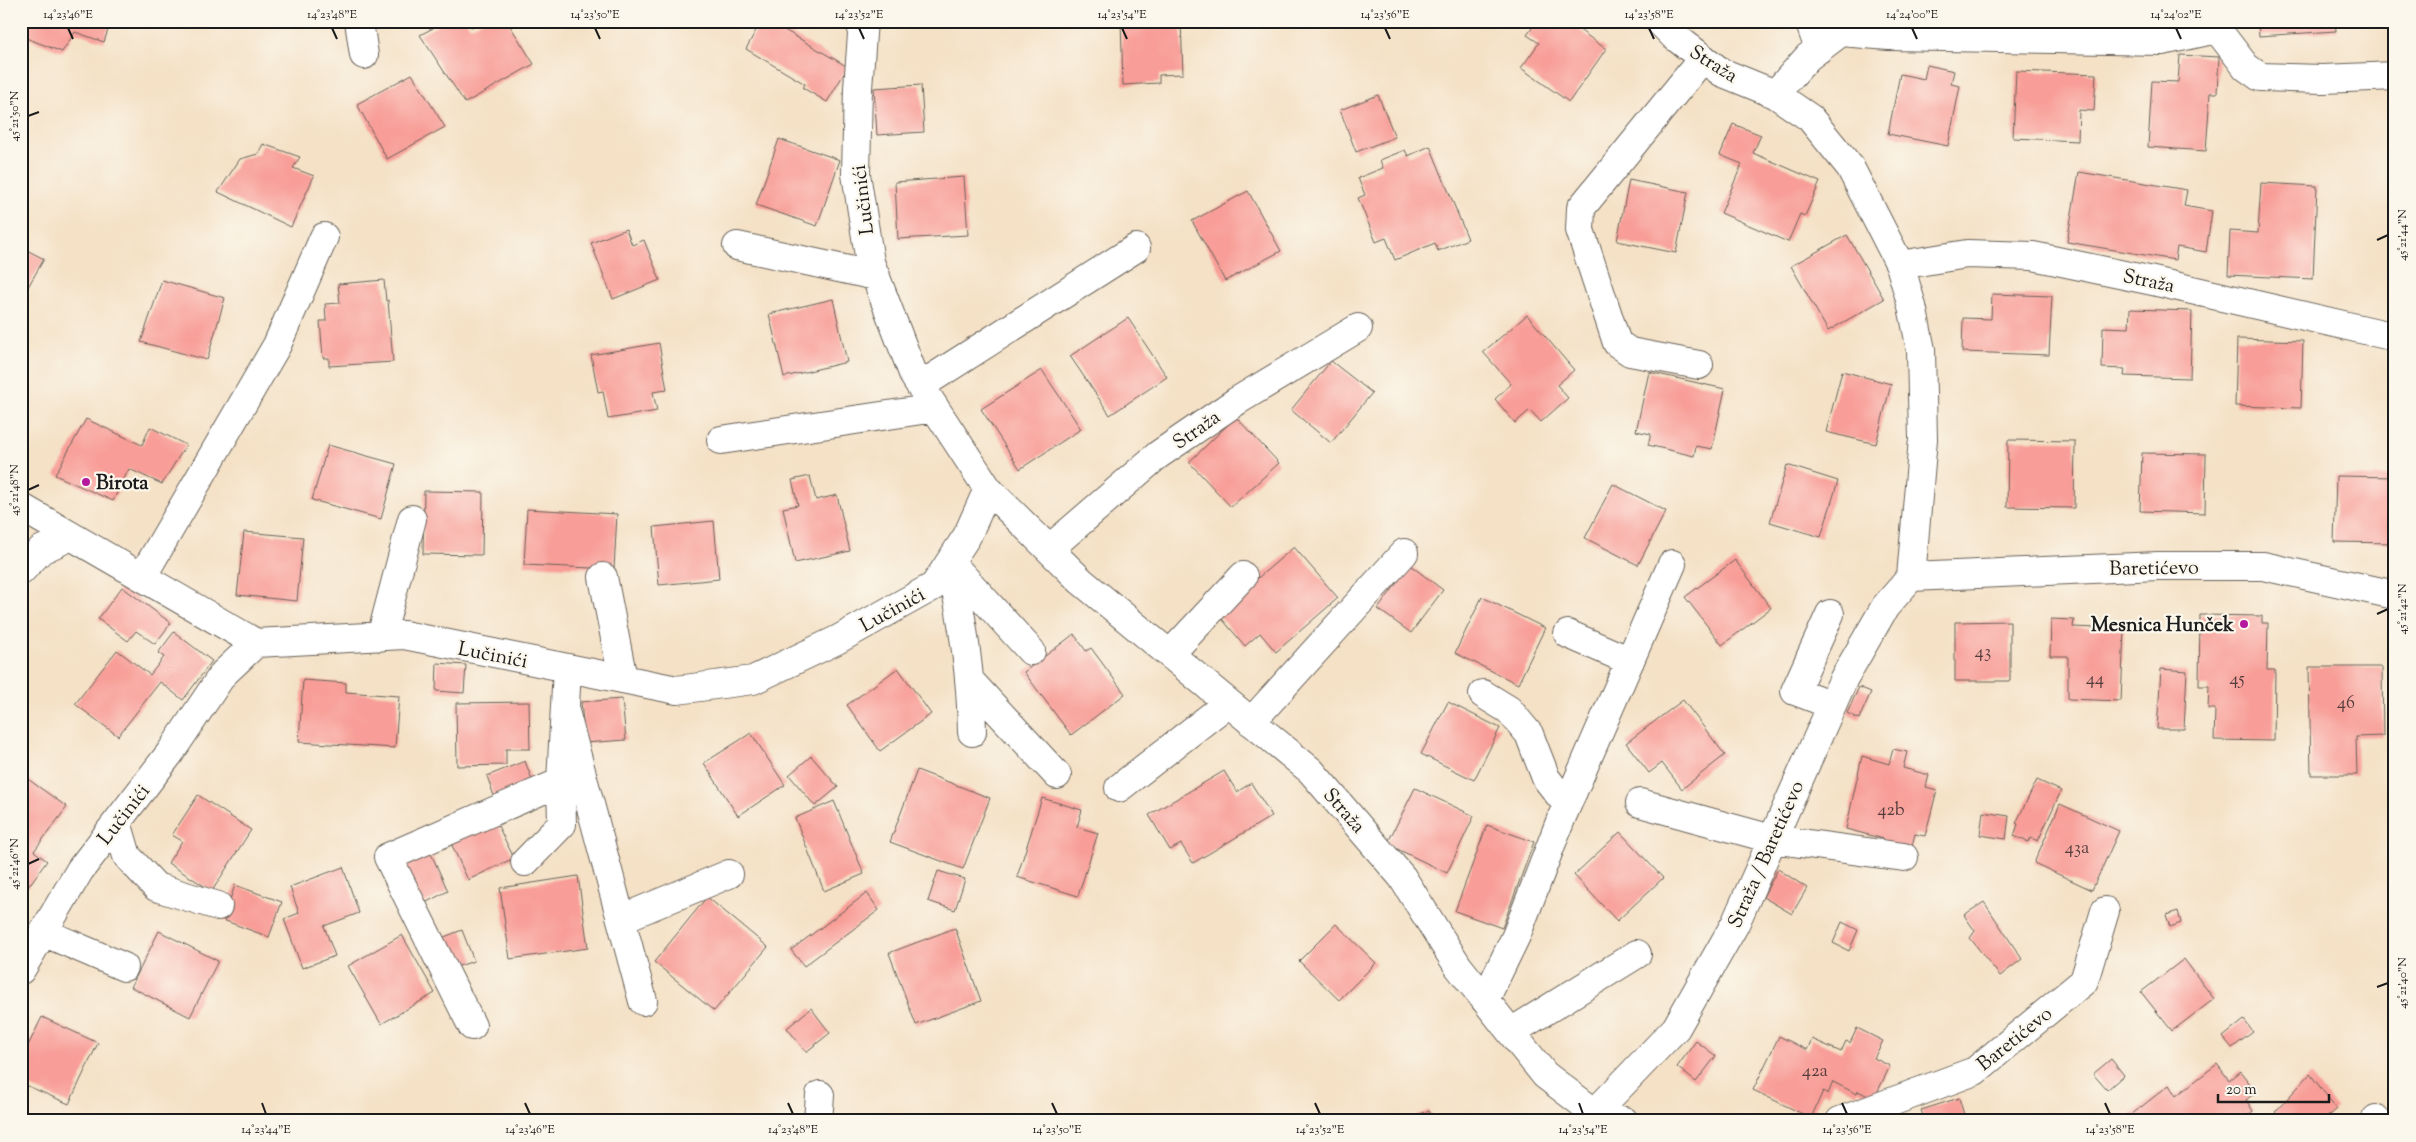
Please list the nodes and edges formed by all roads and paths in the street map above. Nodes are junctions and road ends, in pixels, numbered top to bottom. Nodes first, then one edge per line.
1 (359, 21) edge
2 (863, 21) edge
3 (1659, 21) edge
4 (1809, 21) edge
5 (2218, 25) edge
6 (1819, 49) junction
7 (364, 55) dead end
8 (1702, 58) junction
9 (2395, 76) edge
10 (1775, 94) junction
11 (324, 237) dead end
12 (737, 246) dead end
13 (1136, 248) dead end
14 (1900, 264) junction
15 (876, 276) junction
16 (1358, 328) dead end
17 (2395, 337) edge
18 (1699, 366) dead end
19 (920, 386) junction
20 (935, 408) junction
21 (721, 440) dead end
22 (988, 489) junction
23 (21, 507) edge
24 (412, 519) dead end
25 (71, 536) junction
26 (1049, 549) junction
27 (1404, 553) dead end
28 (950, 562) junction
29 (1672, 564) dead end
30 (21, 571) edge
31 (1243, 576) dead end
32 (142, 577) junction
33 (1911, 577) junction
34 (603, 578) dead end
35 (2395, 595) edge
36 (1830, 614) dead end
37 (1568, 634) dead end
38 (382, 637) junction
39 (256, 643) junction
40 (1031, 651) dead end
41 (1634, 653) junction
42 (1170, 654) junction
43 (567, 668) junction
44 (623, 679) junction
45 (971, 682) junction
46 (1483, 694) dead end
47 (1228, 703) junction
48 (1832, 705) junction
49 (566, 715) junction
50 (1251, 722) junction
51 (972, 732) dead end
52 (1057, 775) dead end
53 (561, 782) junction
54 (1119, 788) dead end
55 (1640, 803) dead end
56 (1567, 805) junction
57 (117, 822) junction
58 (1772, 839) junction
59 (1904, 857) dead end
60 (525, 862) dead end
61 (729, 874) dead end
62 (218, 906) dead end
63 (2105, 911) dead end
64 (621, 919) junction
65 (43, 932) junction
66 (1637, 954) dead end
67 (124, 967) dead end
68 (21, 970) edge
69 (1485, 1000) junction
70 (643, 1001) dead end
71 (472, 1026) dead end
72 (1511, 1032) junction
73 (1591, 1117) edge
74 (1624, 1121) edge
75 (1840, 1121) edge

1 - 7 street
2 - 15 street, Lučinići
3 - 8 street, Straža
4 - 6 street
5 - 6 street
5 - 9 street
6 - 10 street
8 - 10 street, Straža
8 - 18 street
10 - 14 street, Straža
11 - 32 street
12 - 15 street
13 - 19 street
14 - 17 street, Straža
14 - 33 street, Straža
15 - 19 street, Lučinići
16 - 26 street, Straža
19 - 20 street, Lučinići
20 - 21 street
20 - 22 street, Lučinići
22 - 26 street, Straža
22 - 28 street, Lučinići
23 - 25 street
24 - 38 street
25 - 30 street
25 - 32 street
26 - 42 street, Straža
27 - 50 street
28 - 40 street
28 - 44 street, Lučinići
28 - 45 street
29 - 41 street
31 - 42 street
32 - 39 street
33 - 35 street, Baretićevo
33 - 48 street, Straža / Baretićevo
34 - 44 street
36 - 48 street
37 - 41 street
38 - 39 street, Lučinići
38 - 43 street, Lučinići
39 - 57 street, Lučinići
41 - 56 street
42 - 47 street, Straža
43 - 44 street, Lučinići
43 - 49 street
45 - 51 street
45 - 52 street
46 - 56 street
47 - 50 street, Straža
47 - 54 street
48 - 58 street, Straža / Baretićevo
49 - 53 street
49 - 64 street
50 - 69 street, Straža
53 - 60 street
53 - 71 street
55 - 58 street
56 - 69 street
57 - 62 street
57 - 65 street, Lučinići
58 - 59 street
58 - 73 street, Straža / Baretićevo
61 - 64 street
63 - 75 street, Baretićevo
64 - 70 street
65 - 67 street
65 - 68 street, Lučinići
66 - 72 street
69 - 72 street, Straža
72 - 73 street, Straža
73 - 74 street

